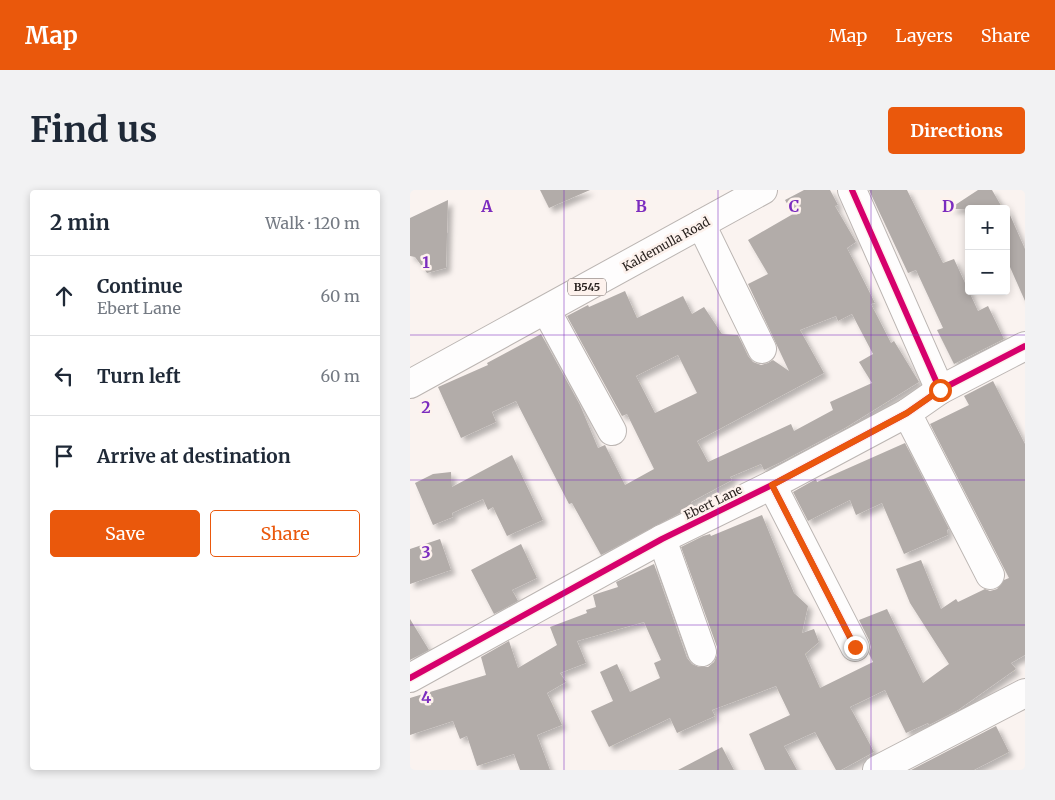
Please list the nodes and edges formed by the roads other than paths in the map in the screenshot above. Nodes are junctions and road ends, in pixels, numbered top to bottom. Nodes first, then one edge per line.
1 (763, 190) edge
2 (852, 190) edge
3 (701, 224) junction
4 (546, 310) junction
5 (1025, 346) edge
6 (762, 349) dead end
7 (410, 384) edge
8 (940, 390) junction
9 (907, 413) junction
10 (612, 431) dead end
11 (772, 485) junction
12 (662, 539) junction
13 (990, 575) dead end
14 (855, 647) dead end
15 (702, 652) dead end
16 (410, 678) edge
17 (1025, 693) edge
18 (877, 770) edge

1 - 3 street, Kaldemulla Road / B545
2 - 8 street
3 - 4 street, Kaldemulla Road / B545
3 - 6 street
4 - 7 street, Kaldemulla Road / B545
4 - 10 street
5 - 8 street, Ebert Lane
8 - 9 street, Ebert Lane
9 - 11 street, Ebert Lane
9 - 13 street
11 - 12 street, Ebert Lane
11 - 14 street
12 - 15 street
12 - 16 street, Ebert Lane
17 - 18 street

